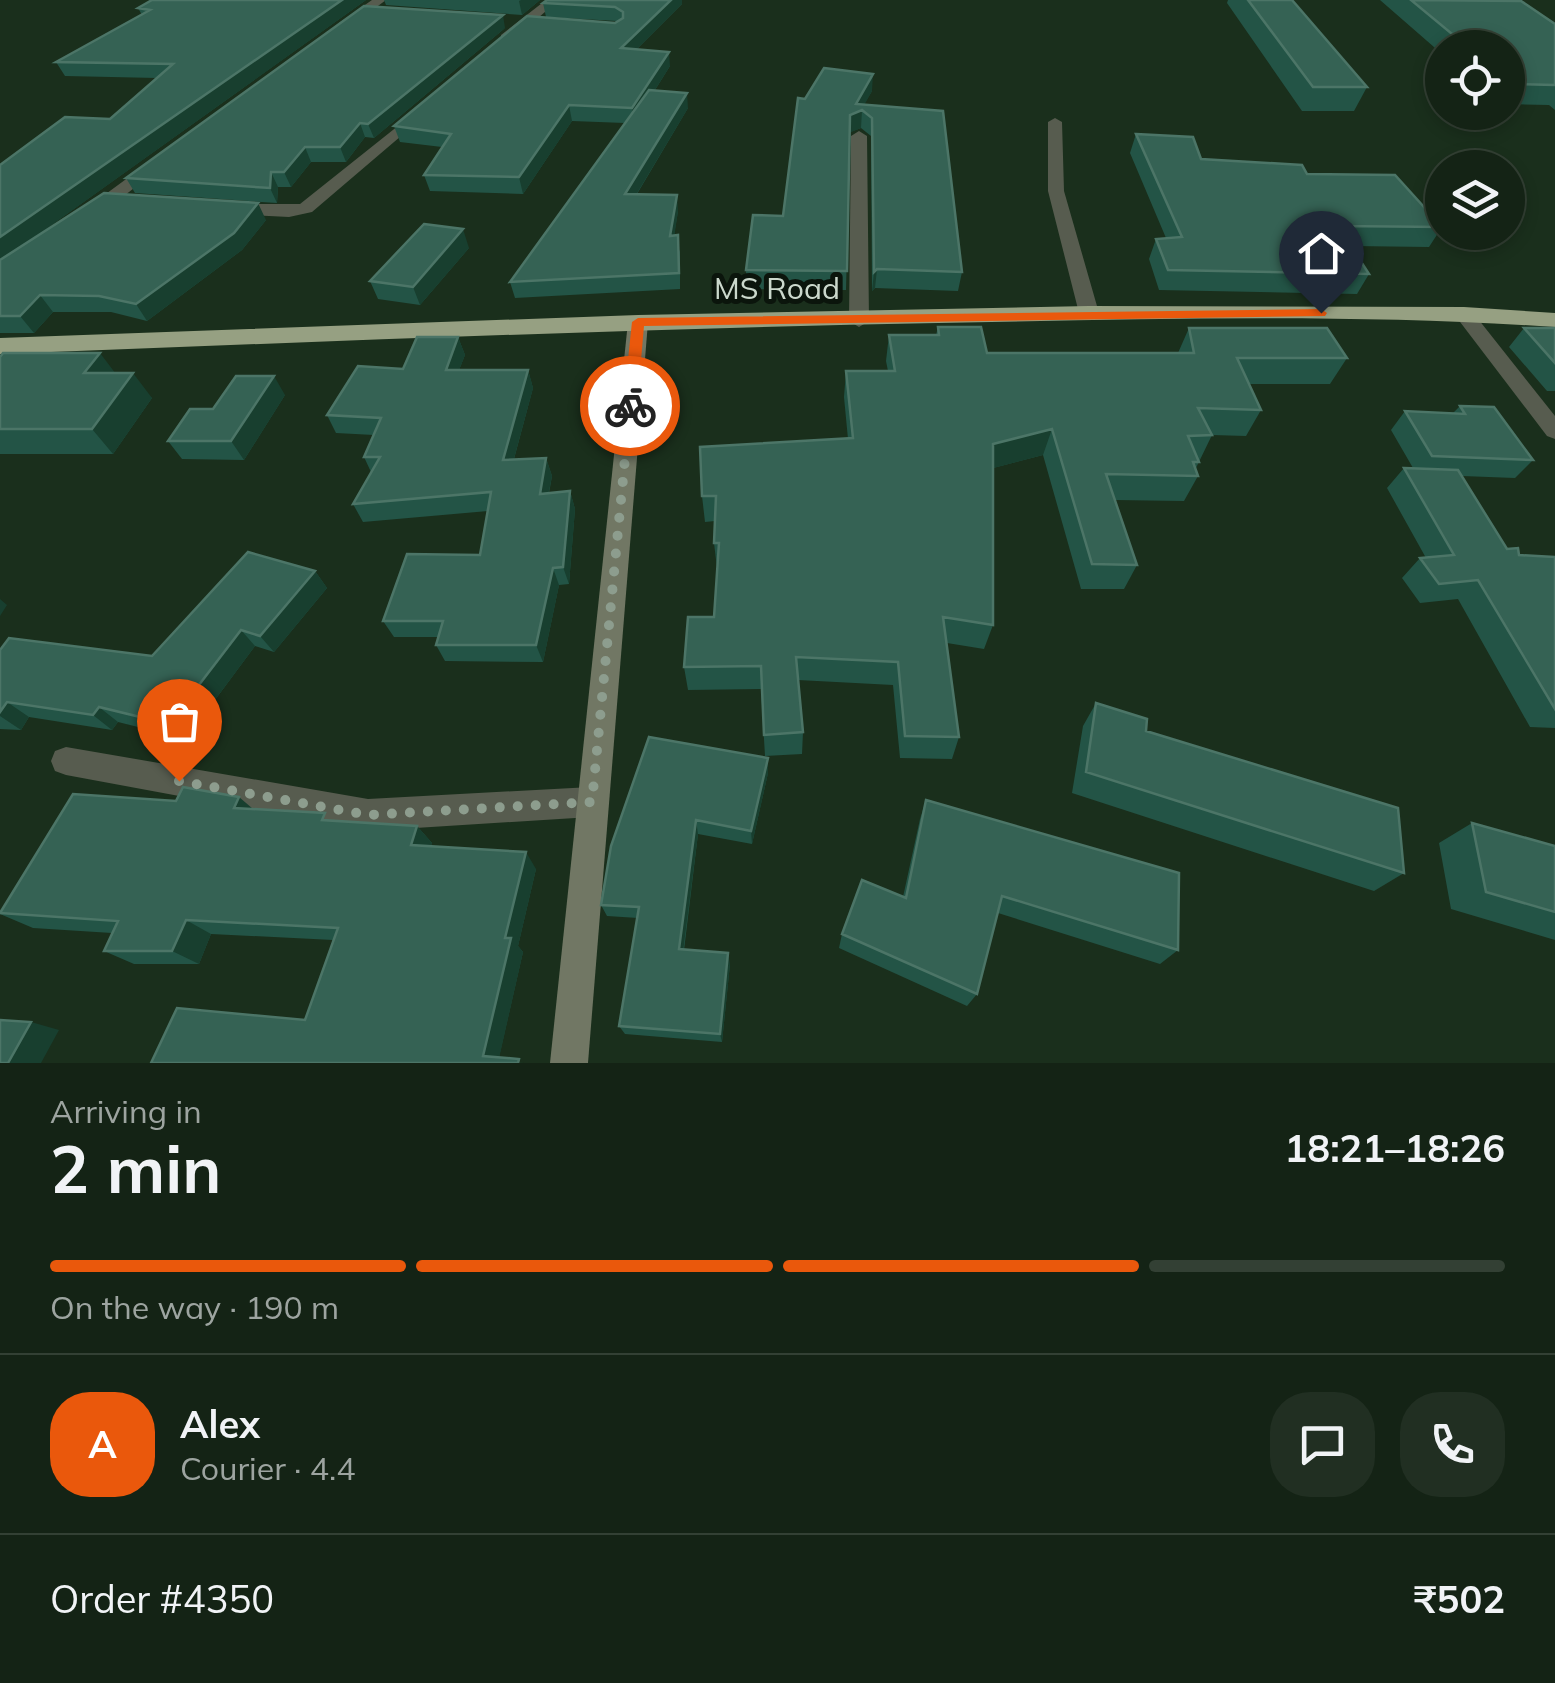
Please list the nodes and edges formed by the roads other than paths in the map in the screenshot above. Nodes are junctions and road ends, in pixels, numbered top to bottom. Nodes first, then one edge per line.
1 (552, 0) edge
2 (380, 6) edge
3 (507, 21) edge
4 (525, 22) junction
5 (544, 24) edge
6 (332, 33) edge
7 (497, 46) edge
8 (440, 95) edge
9 (1055, 122) dead end
10 (859, 136) dead end
11 (171, 152) edge
12 (110, 200) junction
13 (129, 202) edge
14 (205, 207) edge
15 (81, 220) edge
16 (1089, 313) junction
17 (1464, 314) junction
18 (1555, 320) edge
19 (860, 321) junction
20 (638, 322) junction
21 (0, 346) edge
22 (1555, 431) edge
23 (66, 761) dead end
24 (592, 802) junction
25 (569, 1063) edge

1 - 4 street
2 - 6 street
3 - 4 street
4 - 5 street
4 - 7 street
8 - 14 street
9 - 16 street
10 - 19 street
11 - 12 street
12 - 13 street
12 - 15 street
16 - 17 highway, MS Road
16 - 19 highway, MS Road
17 - 18 highway, MS Road
17 - 22 street
19 - 20 highway, MS Road
20 - 21 highway, MS Road
20 - 24 street
23 - 24 street
24 - 25 street

